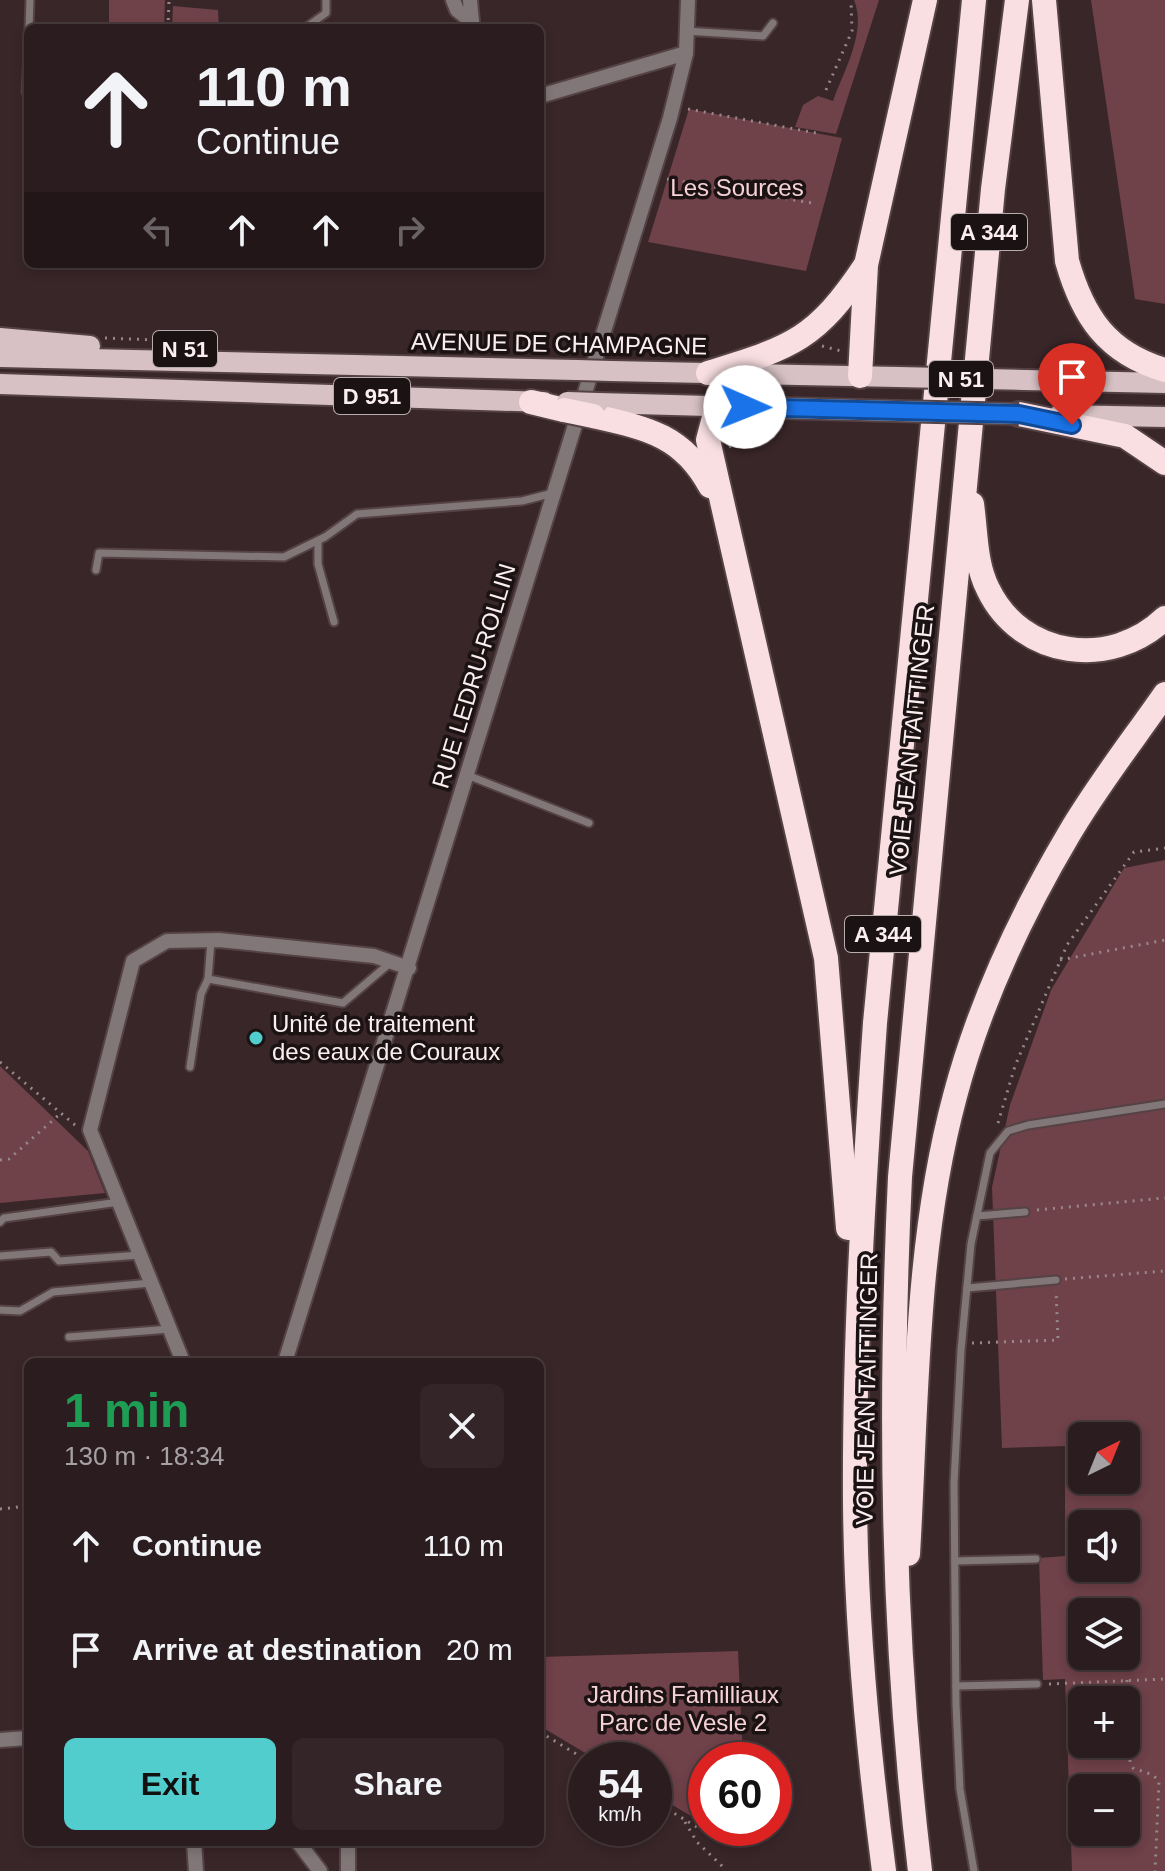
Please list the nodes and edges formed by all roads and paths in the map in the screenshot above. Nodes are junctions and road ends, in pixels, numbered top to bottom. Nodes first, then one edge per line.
1 (30, 0) edge
2 (169, 0) edge
3 (326, 0) edge
4 (453, 0) edge
5 (470, 0) edge
6 (688, 0) edge
7 (851, 0) edge
8 (925, 0) edge
9 (974, 0) edge
10 (1017, 0) edge
11 (1044, 0) edge
12 (773, 23) dead end
13 (29, 24) edge
14 (168, 24) edge
15 (311, 24) edge
16 (471, 24) edge
17 (472, 24) edge
18 (686, 31) junction
19 (686, 53) junction
20 (826, 90) dead end
21 (544, 95) edge
22 (673, 106) junction
23 (816, 133) dead end
24 (651, 176) junction
25 (812, 203) dead end
26 (866, 265) junction
27 (0, 338) edge
28 (101, 338) dead end
29 (192, 341) dead end
30 (0, 357) edge
31 (368, 365) junction
32 (577, 370) joint
33 (1165, 370) edge
34 (708, 373) junction
35 (739, 374) junction
36 (860, 376) junction
37 (1165, 383) edge
38 (0, 384) edge
39 (72, 387) junction
40 (0, 390) edge
41 (531, 402) joint
42 (717, 406) junction
43 (595, 410) junction
44 (859, 410) junction
45 (1019, 414) junction
46 (1165, 417) edge
47 (1165, 463) edge
48 (967, 465) junction
49 (553, 493) junction
50 (724, 513) junction
51 (318, 541) junction
52 (96, 570) dead end
53 (1165, 618) edge
54 (334, 622) dead end
55 (1165, 694) edge
56 (467, 775) junction
57 (589, 823) dead end
58 (1165, 848) edge
59 (1165, 940) edge
60 (211, 941) junction
61 (1060, 960) junction
62 (391, 962) junction
63 (409, 968) junction
64 (208, 979) junction
65 (0, 1062) edge
66 (190, 1067) dead end
67 (1165, 1104) edge
68 (61, 1113) junction
69 (90, 1130) junction
70 (990, 1153) junction
71 (0, 1160) edge
72 (1165, 1198) edge
73 (119, 1202) junction
74 (1025, 1212) joint
75 (977, 1216) junction
76 (0, 1222) edge
77 (140, 1255) junction
78 (0, 1256) edge
79 (1165, 1271) edge
80 (1056, 1280) junction
81 (151, 1283) junction
82 (967, 1288) junction
83 (0, 1310) edge
84 (170, 1329) junction
85 (69, 1337) dead end
86 (962, 1344) junction
87 (856, 1346) junction
88 (181, 1358) edge
89 (286, 1358) edge
90 (24, 1506) edge
91 (0, 1509) edge
92 (1036, 1559) dead end
93 (955, 1561) junction
94 (1165, 1679) edge
95 (901, 1680) junction
96 (1127, 1680) junction
97 (1037, 1684) joint
98 (956, 1686) junction
99 (544, 1734) edge
100 (24, 1738) edge
101 (0, 1740) edge
102 (568, 1749) edge
103 (672, 1812) edge
104 (683, 1819) junction
105 (688, 1822) edge
106 (194, 1846) edge
107 (301, 1846) edge
108 (348, 1846) edge
109 (723, 1867) dead end
110 (196, 1871) edge
111 (320, 1871) edge
112 (348, 1871) edge
113 (884, 1871) edge
114 (920, 1871) edge
115 (974, 1871) edge
116 (1155, 1871) edge

1 - 13 lane
2 - 14 path
3 - 15 lane
4 - 16 street
5 - 17 street
6 - 18 street, RUE LEDRU-ROLLIN
7 - 20 path
8 - 26 highway
9 - 87 highway, VOIE JEAN TAITTINGER / A 344
10 - 48 highway, VOIE JEAN TAITTINGER / A 344
11 - 33 highway
12 - 18 lane
18 - 19 street, RUE LEDRU-ROLLIN
19 - 21 street
19 - 22 street, RUE LEDRU-ROLLIN
22 - 23 path
22 - 24 street, RUE LEDRU-ROLLIN
24 - 25 path
24 - 49 street, RUE LEDRU-ROLLIN
26 - 34 highway
26 - 36 highway
27 - 31 main road, N 51
28 - 29 path
30 - 31 main road, AVENUE DE CHAMPAGNE / D 951
31 - 32 main road, AVENUE DE CHAMPAGNE / D 951
32 - 34 main road, AVENUE DE CHAMPAGNE / N 51, bridge
34 - 35 main road, AVENUE DE CHAMPAGNE / N 51
35 - 36 main road, AVENUE DE CHAMPAGNE / N 51
35 - 42 main road
36 - 37 main road, AVENUE DE CHAMPAGNE / N 51, bridge
36 - 44 main road
38 - 39 main road, D 951
39 - 40 main road
39 - 41 main road, D 951
41 - 43 highway, bridge
42 - 43 main road, N 51
42 - 44 main road, N 51
42 - 50 highway
43 - 50 highway
44 - 45 main road, N 51, bridge
45 - 46 main road, N 51
45 - 47 highway
48 - 53 highway
48 - 95 highway, VOIE JEAN TAITTINGER / A 344
49 - 51 lane
49 - 56 street, RUE LEDRU-ROLLIN
50 - 87 highway
51 - 52 lane
51 - 54 lane
55 - 95 highway
56 - 57 lane
56 - 63 street, RUE LEDRU-ROLLIN
58 - 61 path
59 - 61 path
60 - 62 street
60 - 64 lane
60 - 69 street
61 - 70 path
62 - 63 street
62 - 64 lane
63 - 89 street, RUE LEDRU-ROLLIN
64 - 66 lane
65 - 68 path
67 - 70 lane
68 - 69 path
68 - 71 path
69 - 73 street
70 - 75 lane
72 - 74 path
73 - 76 lane
73 - 77 street
74 - 75 lane
75 - 82 lane
77 - 78 lane
77 - 81 street
79 - 80 path
80 - 82 lane
80 - 86 path
81 - 83 lane
81 - 84 street
82 - 86 lane
84 - 85 lane
84 - 88 street
86 - 93 lane
87 - 113 highway, VOIE JEAN TAITTINGER / A 344
90 - 91 path
92 - 93 lane
93 - 98 lane
94 - 96 path
95 - 114 highway, VOIE JEAN TAITTINGER / A 344
96 - 97 path
96 - 116 path
97 - 98 lane
98 - 115 lane
99 - 102 path
100 - 101 street
103 - 104 path
104 - 105 path
104 - 109 path
106 - 110 street
107 - 111 street
108 - 112 street

